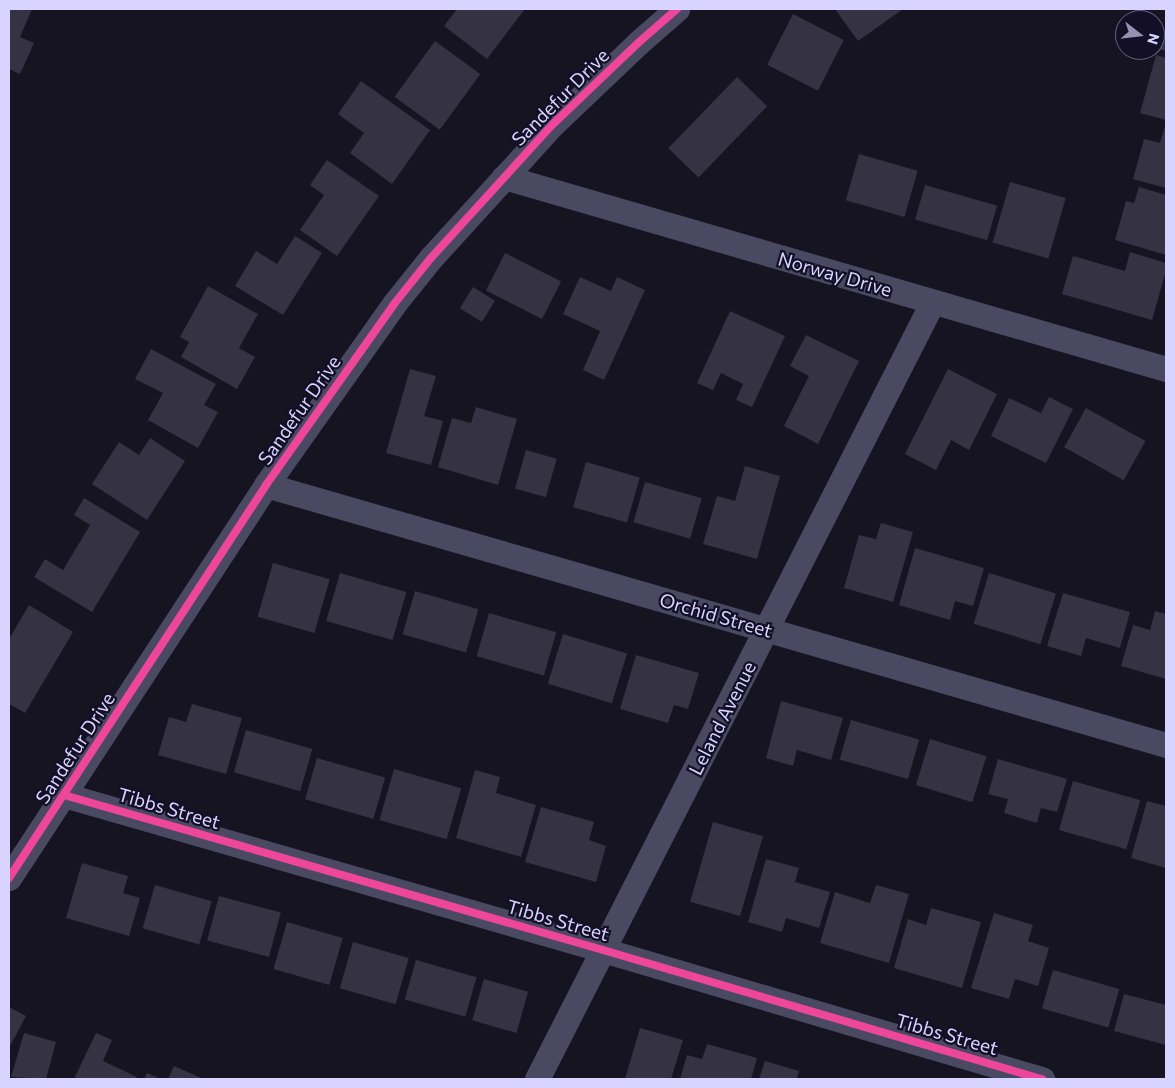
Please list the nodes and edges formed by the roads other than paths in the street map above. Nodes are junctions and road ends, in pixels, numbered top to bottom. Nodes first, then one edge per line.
1 (677, 9) edge
2 (504, 177) junction
3 (932, 303) junction
4 (1166, 369) edge
5 (266, 485) junction
6 (767, 630) junction
7 (1166, 745) edge
8 (64, 794) junction
9 (9, 878) edge
10 (603, 950) junction
11 (537, 1079) edge
12 (1042, 1079) edge

1 - 2 street, Sandefur Drive
2 - 3 street, Norway Drive
2 - 5 street, Sandefur Drive
3 - 4 street, Norway Drive
3 - 6 street, Leland Avenue
5 - 6 street, Orchid Street
5 - 8 street, Sandefur Drive
6 - 7 street, Orchid Street
6 - 10 street, Leland Avenue
8 - 9 street, Sandefur Drive
8 - 10 street, Tibbs Street
10 - 11 street, Leland Avenue
10 - 12 street, Tibbs Street

